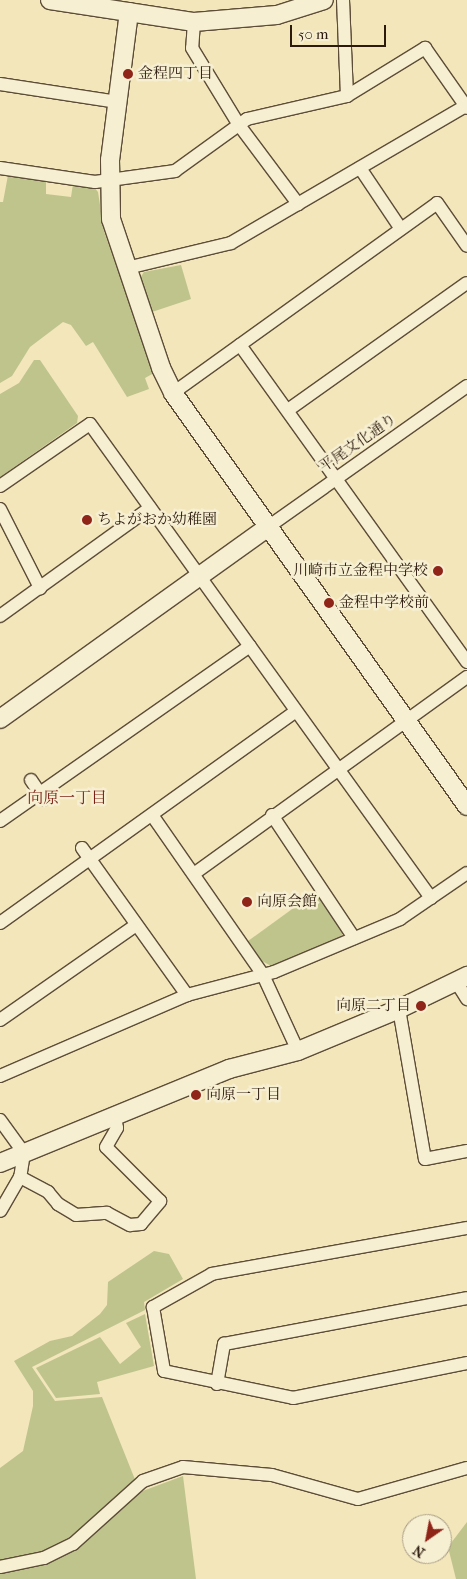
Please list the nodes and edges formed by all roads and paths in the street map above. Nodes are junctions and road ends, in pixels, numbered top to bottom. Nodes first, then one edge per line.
1 (50, 0) edge
2 (324, 0) edge
3 (342, 0) edge
4 (130, 6) edge
5 (194, 22) junction
6 (0, 84) edge
7 (347, 96) junction
8 (118, 102) junction
9 (466, 106) edge
10 (239, 125) junction
11 (0, 168) edge
12 (360, 168) junction
13 (109, 179) junction
14 (298, 204) junction
15 (401, 229) junction
16 (467, 246) edge
17 (127, 268) junction
18 (467, 283) edge
19 (240, 345) junction
20 (467, 386) edge
21 (173, 393) junction
22 (288, 410) junction
23 (337, 478) junction
24 (0, 486) edge
25 (150, 508) junction
26 (0, 509) edge
27 (268, 527) junction
28 (201, 577) junction
29 (40, 588) junction
30 (0, 616) edge
31 (250, 646) junction
32 (467, 662) edge
33 (467, 677) edge
34 (296, 711) junction
35 (406, 719) junction
36 (0, 720) edge
37 (336, 768) junction
38 (32, 780) dead end
39 (43, 797) junction
40 (467, 806) edge
41 (152, 814) junction
42 (272, 815) junction
43 (0, 821) edge
44 (82, 848) dead end
45 (90, 859) junction
46 (467, 872) edge
47 (195, 873) junction
48 (431, 898) junction
49 (0, 923) edge
50 (136, 925) junction
51 (354, 938) junction
52 (263, 975) junction
53 (462, 979) edge
54 (187, 996) junction
55 (467, 999) edge
56 (399, 1009) junction
57 (0, 1020) edge
58 (298, 1051) junction
59 (0, 1076) edge
60 (115, 1117) junction
61 (0, 1120) edge
62 (467, 1151) edge
63 (24, 1153) junction
64 (0, 1163) edge
65 (20, 1178) junction
66 (0, 1210) edge
67 (467, 1228) edge
68 (467, 1298) edge
69 (467, 1363) edge
70 (217, 1384) junction
71 (467, 1468) edge
72 (0, 1567) edge

1 - 4 street
2 - 5 street
3 - 7 street
4 - 5 street
4 - 8 street
5 - 10 street
6 - 8 street
7 - 9 street
7 - 10 street
8 - 13 street
9 - 12 street
10 - 13 street
10 - 14 street
11 - 13 street
12 - 14 street
12 - 15 street
13 - 17 street
14 - 17 street
15 - 16 street
15 - 19 street
17 - 21 street
18 - 22 street
19 - 21 street
19 - 22 street
20 - 23 street, 平尾文化通り
21 - 27 street
22 - 23 street
23 - 27 street, 平尾文化通り
23 - 32 street
24 - 25 street
25 - 28 street
25 - 29 street
26 - 29 street
27 - 28 street
27 - 35 street
28 - 31 street
28 - 36 street
29 - 30 street
31 - 34 street
31 - 39 street
33 - 35 street
34 - 37 street
34 - 41 street
35 - 37 street
35 - 40 street
37 - 42 street
37 - 48 street
38 - 39 street
39 - 43 street
41 - 45 street
41 - 47 street
42 - 47 street
42 - 51 street
44 - 45 street
45 - 49 street
45 - 50 street
46 - 48 street
47 - 52 street
48 - 51 street
50 - 54 street
50 - 57 street
51 - 52 street
52 - 54 street
52 - 58 street
53 - 55 street
53 - 56 street
54 - 59 street
56 - 58 street
56 - 62 street
58 - 60 street
60 - 63 street
60 - 65 street
61 - 63 street
63 - 64 street
63 - 65 street
65 - 66 street
67 - 70 street
68 - 70 street
69 - 70 street
71 - 72 street

